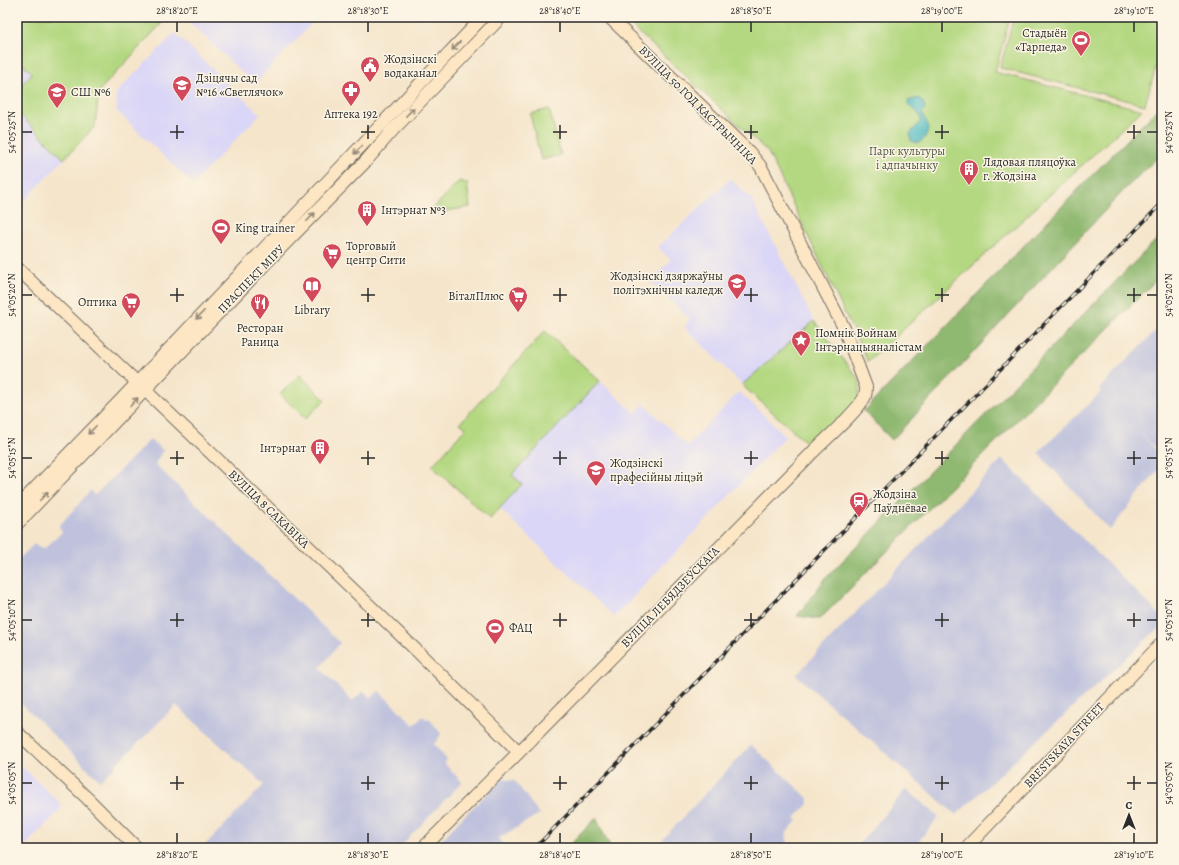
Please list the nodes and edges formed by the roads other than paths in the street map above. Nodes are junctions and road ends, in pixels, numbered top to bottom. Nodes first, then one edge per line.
1 (483, 17) edge
2 (501, 17) edge
3 (609, 17) edge
4 (386, 129) junction
5 (17, 268) edge
6 (844, 328) joint
7 (141, 386) junction
8 (18, 515) edge
9 (1162, 643) edge
10 (17, 732) edge
11 (519, 752) junction
12 (137, 848) edge
13 (423, 848) edge
14 (966, 848) edge

1 -> 4 main road, ПРАСПЕКТ МІРУ
4 -> 2 main road, ПРАСПЕКТ МІРУ
3 - 6 main road, ВУЛІЦА 50 ГОД КАСТРЫЧНІКА
4 - 7 main road, ПРАСПЕКТ МІРУ
5 - 7 main road, ВУЛІЦА 8 САКАВІКА
6 - 11 main road, ВУЛІЦА ЛЕБЯДЗЕЎСКАГА
7 - 8 main road, ПРАСПЕКТ МІРУ
7 - 11 main road, ВУЛІЦА 8 САКАВІКА
9 - 14 main road, BRESTSKAYA STREET
10 - 12 main road
11 - 13 main road, ВУЛІЦА ЛЕБЯДЗЕЎСКАГА

